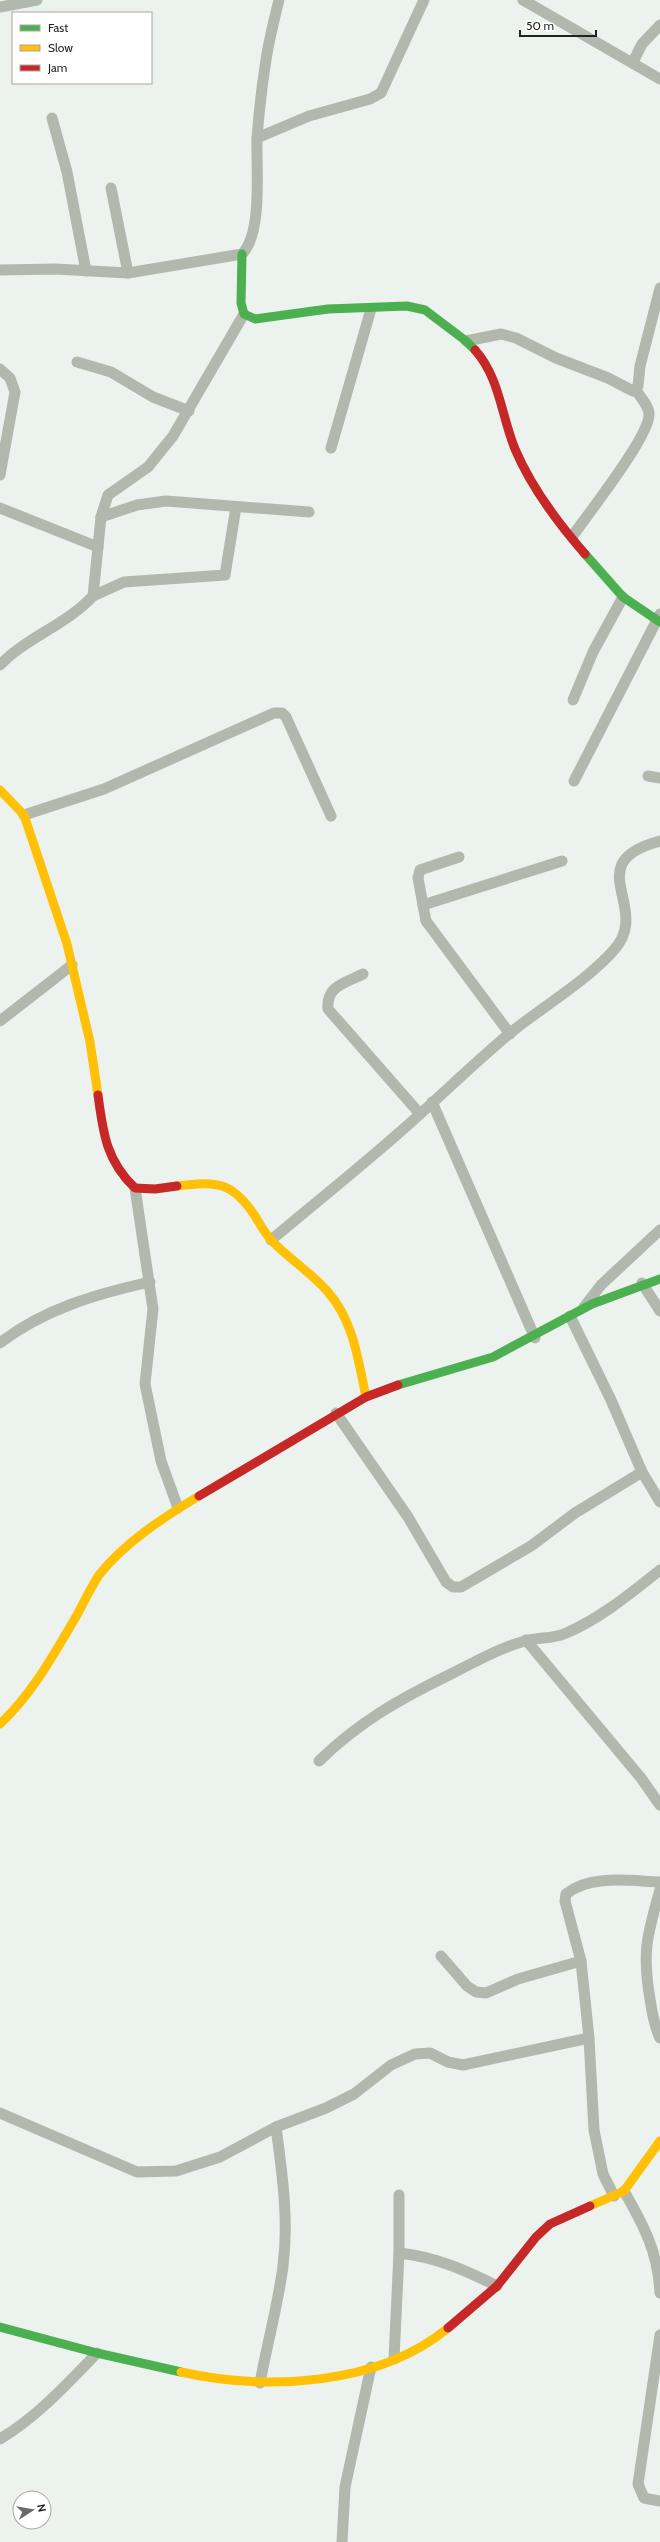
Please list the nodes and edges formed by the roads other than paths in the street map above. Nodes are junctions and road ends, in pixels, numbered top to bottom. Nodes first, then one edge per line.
1 (37, 0) edge
2 (279, 0) edge
3 (424, 0) edge
4 (523, 0) edge
5 (0, 7) edge
6 (660, 25) edge
7 (633, 62) junction
8 (660, 79) edge
9 (52, 118) dead end
10 (258, 138) junction
11 (111, 188) dead end
12 (242, 254) junction
13 (0, 270) edge
14 (86, 271) junction
15 (128, 273) junction
16 (660, 288) edge
17 (371, 309) junction
18 (244, 314) junction
19 (466, 342) junction
20 (77, 362) dead end
21 (0, 369) edge
22 (636, 390) junction
23 (189, 411) junction
24 (331, 448) dead end
25 (0, 475) edge
26 (236, 507) junction
27 (0, 508) edge
28 (309, 512) dead end
29 (101, 517) junction
30 (572, 537) junction
31 (98, 547) junction
32 (92, 596) junction
33 (623, 597) junction
34 (658, 619) edge
35 (0, 665) edge
36 (573, 700) dead end
37 (648, 776) dead end
38 (660, 778) edge
39 (574, 781) dead end
40 (0, 790) edge
41 (24, 814) junction
42 (331, 816) dead end
43 (660, 840) edge
44 (459, 857) dead end
45 (562, 861) dead end
46 (424, 905) junction
47 (72, 965) junction
48 (363, 974) dead end
49 (0, 1021) edge
50 (510, 1034) junction
51 (432, 1102) junction
52 (420, 1114) junction
53 (135, 1188) junction
54 (660, 1230) edge
55 (271, 1240) junction
56 (660, 1279) edge
57 (150, 1282) junction
58 (642, 1283) junction
59 (583, 1309) junction
60 (660, 1311) edge
61 (570, 1316) junction
62 (535, 1338) junction
63 (0, 1343) edge
64 (366, 1397) junction
65 (336, 1413) junction
66 (642, 1472) junction
67 (660, 1502) edge
68 (178, 1508) junction
69 (660, 1570) edge
70 (526, 1640) junction
71 (0, 1724) edge
72 (319, 1760) dead end
73 (660, 1805) edge
74 (660, 1882) edge
75 (660, 1890) edge
76 (442, 1956) dead end
77 (581, 1962) junction
78 (589, 2038) junction
79 (660, 2038) edge
80 (0, 2113) edge
81 (276, 2127) junction
82 (660, 2141) edge
83 (619, 2194) junction
84 (399, 2195) dead end
85 (399, 2253) junction
86 (497, 2286) junction
87 (660, 2293) edge
88 (0, 2327) edge
89 (660, 2336) edge
90 (97, 2353) junction
91 (394, 2359) junction
92 (371, 2367) junction
93 (260, 2383) junction
94 (0, 2439) edge
95 (660, 2501) edge
96 (342, 2542) edge

1 - 5 street
2 - 10 street
3 - 10 street
4 - 7 street
6 - 7 street
7 - 8 street
9 - 14 street
10 - 12 street
11 - 15 street
12 - 15 street
12 - 18 street
13 - 14 street
14 - 15 street
16 - 22 street
17 - 18 street
17 - 19 street
17 - 24 street
18 - 23 street
19 - 22 street
19 - 30 street
20 - 23 street
21 - 25 street
22 - 30 street
23 - 29 street
26 - 28 street
26 - 29 street
26 - 32 street
27 - 31 street
29 - 31 street
30 - 33 street
31 - 32 street
32 - 35 street
33 - 34 street
33 - 36 street
34 - 39 street
37 - 38 street
40 - 41 street
41 - 42 street
41 - 47 street
43 - 50 street
44 - 46 street
45 - 46 street
46 - 50 street
47 - 49 street
47 - 53 street
48 - 52 street
50 - 51 street
51 - 52 street
51 - 62 street
52 - 55 street
53 - 55 street
53 - 57 street
54 - 59 street
55 - 64 street
56 - 58 street
57 - 63 street
57 - 68 street
58 - 59 street
58 - 60 street
59 - 61 street
61 - 62 street
61 - 66 street
62 - 64 street
64 - 65 street
65 - 66 street
65 - 68 street
66 - 67 street
68 - 71 street
69 - 70 street
70 - 72 street
70 - 73 street
74 - 77 street
75 - 79 street
76 - 77 street
77 - 78 street
78 - 81 street
78 - 83 street
80 - 81 street
81 - 93 street
82 - 83 street
83 - 86 street
83 - 87 street
84 - 85 street
85 - 86 street
85 - 91 street
86 - 91 street
88 - 90 street
89 - 95 street
90 - 93 street
90 - 94 street
91 - 92 street
92 - 93 street
92 - 96 street

